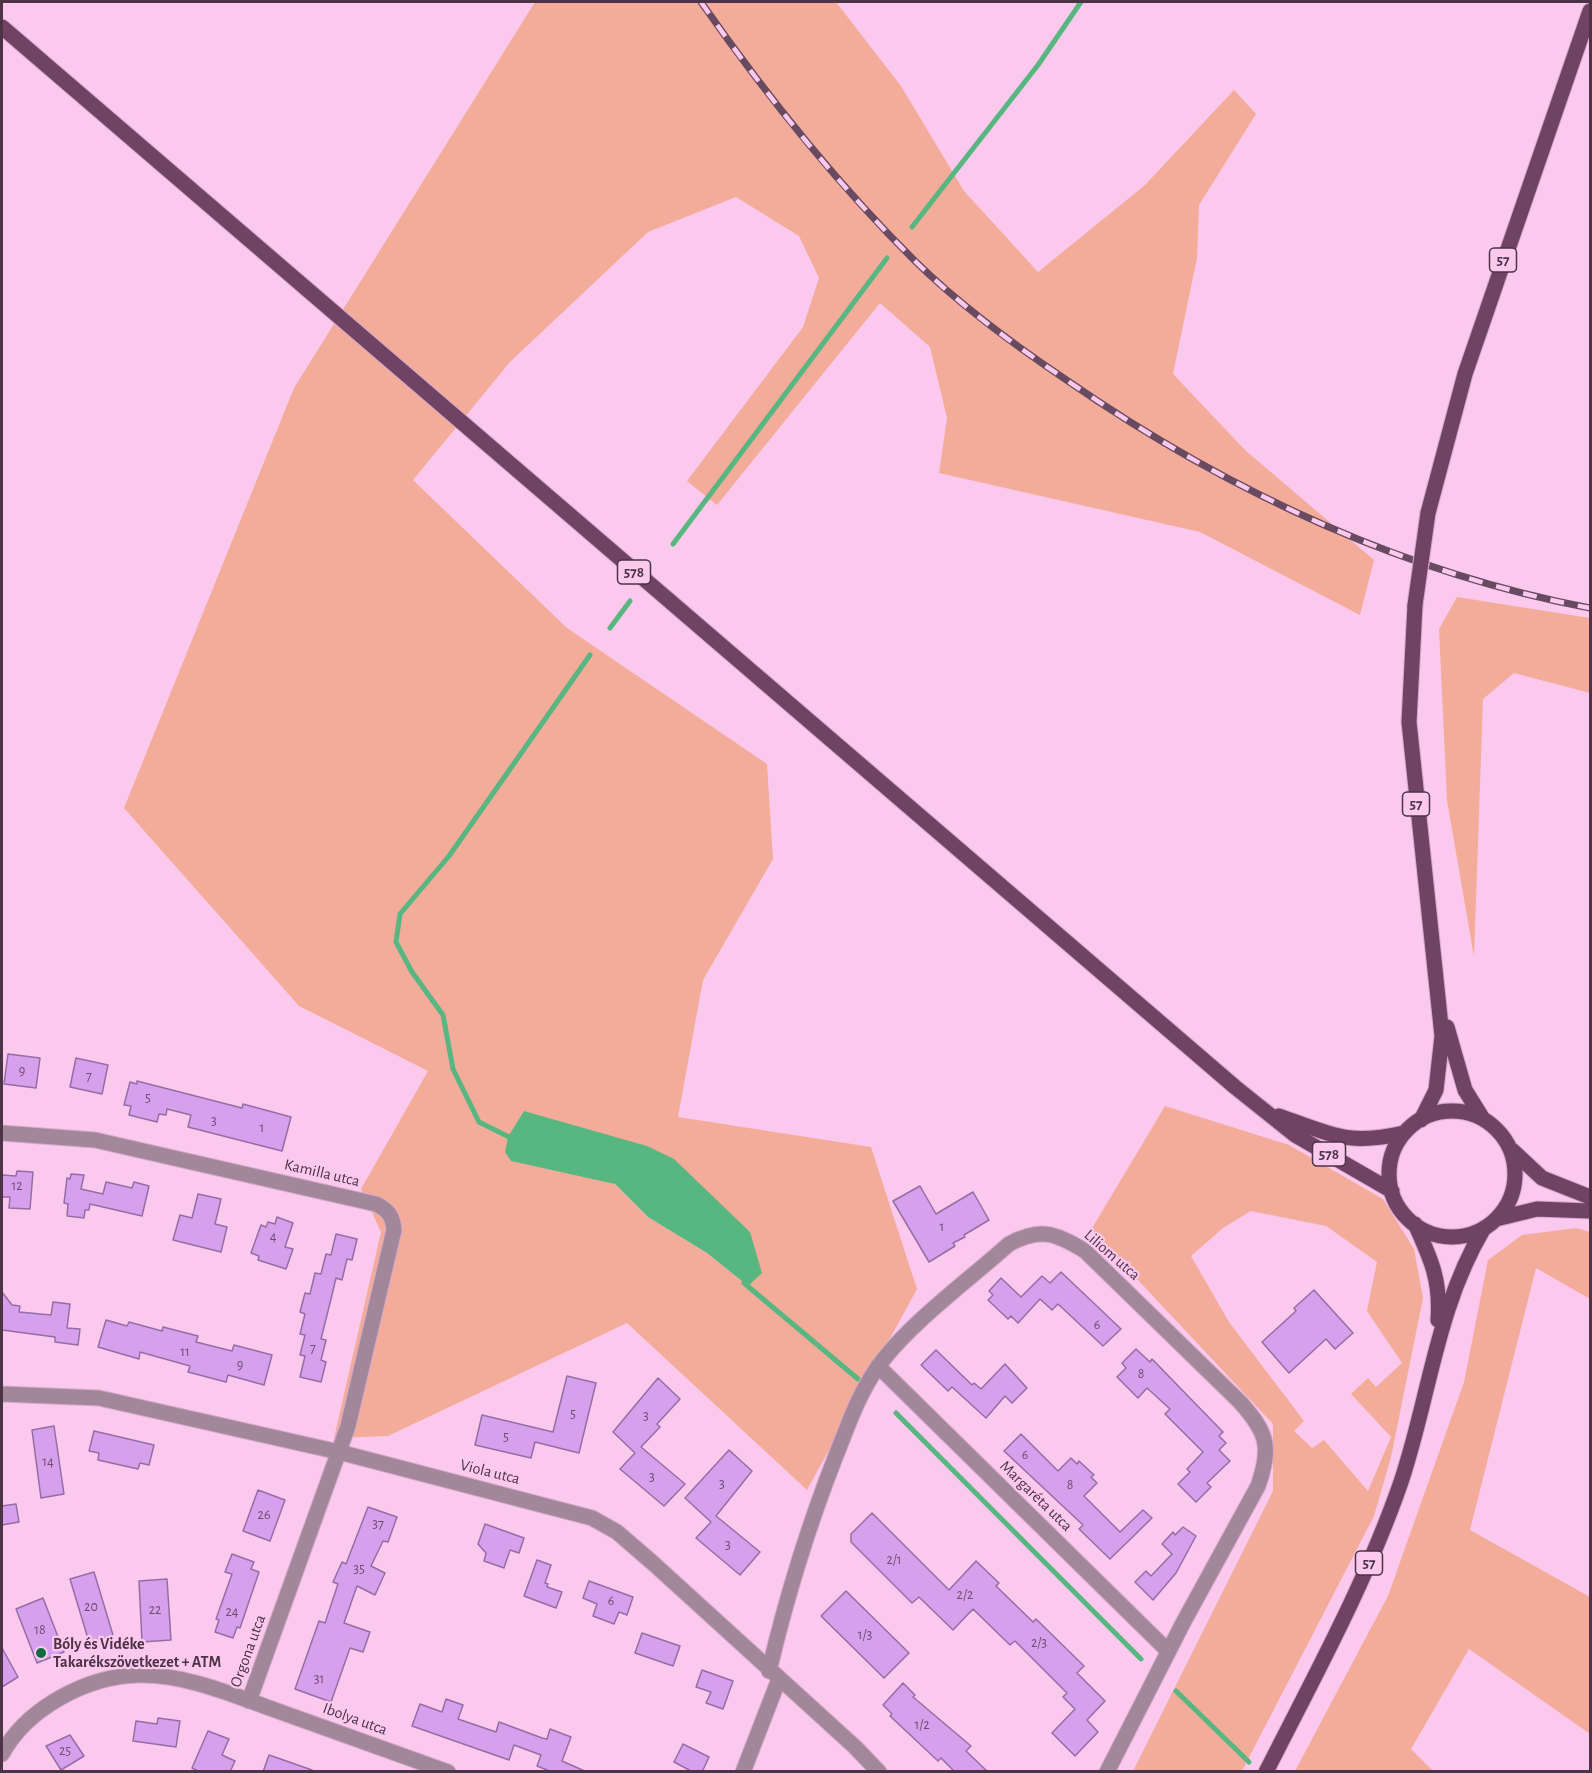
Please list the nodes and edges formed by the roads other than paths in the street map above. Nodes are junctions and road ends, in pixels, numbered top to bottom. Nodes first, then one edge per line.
1 (1590, 11) edge
2 (2, 27) edge
3 (1440, 1001) junction
4 (1270, 1113) junction
5 (1483, 1119) junction
6 (1421, 1120) junction
7 (1404, 1133) junction
8 (2, 1134) edge
9 (1508, 1146) junction
10 (1392, 1191) junction
11 (1590, 1197) edge
12 (1590, 1211) edge
13 (1414, 1224) junction
14 (1490, 1224) junction
15 (1437, 1341) junction
16 (878, 1366) junction
17 (2, 1394) edge
18 (339, 1452) junction
19 (1168, 1651) junction
20 (774, 1675) junction
21 (249, 1701) junction
22 (2, 1754) edge
23 (448, 1772) edge
24 (743, 1772) edge
25 (879, 1772) edge
26 (1107, 1772) edge
27 (1266, 1772) edge

1 - 3 main road, 57, bridge
2 - 4 main road, 578
3 - 5 main road, 57
3 - 6 main road, 57
4 - 7 main road, 578
4 - 10 main road, 578
5 - 6 main road, 57
5 - 9 main road, 57
6 - 7 main road, 57
7 - 10 main road, 57
8 - 18 street, Kamilla utca
9 - 11 main road
9 - 14 main road, 57
10 - 13 main road, 57
12 - 14 main road
13 - 14 main road
13 - 15 main road, 57
14 - 15 main road, 57
15 - 27 main road, 57
16 - 19 street, Margaréta utca
16 - 19 street, Liliom utca
16 - 20 street, Liliom utca
17 - 18 street, Viola utca
18 - 20 street, Viola utca
18 - 21 street, Orgona utca
19 - 26 street, Liliom utca
20 - 24 street, Liliom utca
20 - 25 street, Viola utca
21 - 22 street, Orgona utca
21 - 23 street, Ibolya utca

